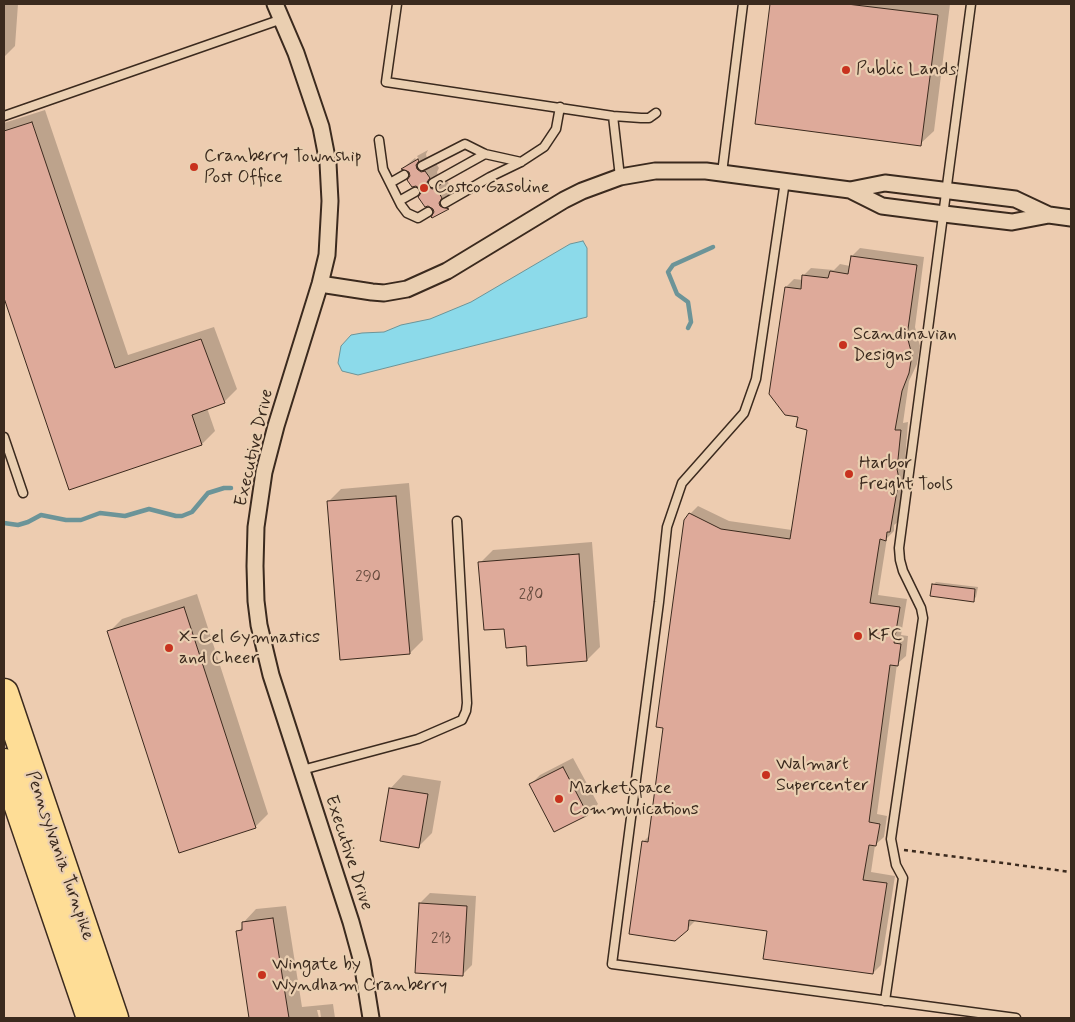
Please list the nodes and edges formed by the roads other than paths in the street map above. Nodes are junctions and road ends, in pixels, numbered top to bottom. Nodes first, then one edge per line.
1 (275, 4) edge
2 (397, 4) edge
3 (743, 4) edge
4 (971, 4) edge
5 (282, 19) junction
6 (560, 107) junction
7 (656, 113) dead end
8 (4, 116) edge
9 (613, 116) junction
10 (379, 140) dead end
11 (485, 154) junction
12 (521, 162) junction
13 (422, 166) dead end
14 (722, 173) junction
15 (404, 175) dead end
16 (620, 177) junction
17 (785, 181) junction
18 (390, 183) junction
19 (433, 183) dead end
20 (850, 190) junction
21 (947, 191) junction
22 (415, 192) dead end
23 (399, 201) junction
24 (445, 203) dead end
25 (428, 212) dead end
26 (944, 214) junction
27 (1049, 215) junction
28 (1071, 218) edge
29 (320, 284) junction
30 (4, 437) edge
31 (23, 494) dead end
32 (457, 521) dead end
33 (4, 693) edge
34 (4, 763) edge
35 (302, 770) junction
36 (885, 1001) junction
37 (91, 1018) edge
38 (114, 1018) edge
39 (371, 1018) edge
40 (1016, 1018) edge

1 - 5 street, Executive Drive
2 - 6 lane
3 - 14 lane
4 - 21 lane
5 - 8 lane
5 - 29 street, Executive Drive
6 - 9 lane
6 - 12 lane
7 - 9 lane
9 - 16 lane
10 - 18 lane
11 - 12 lane
11 - 13 lane
11 - 19 lane
12 - 24 lane
14 - 16 street
14 - 17 street
15 - 18 lane
16 - 29 street
17 - 20 street
17 - 36 lane
18 - 23 lane
20 - 21 street
20 - 26 street
21 - 26 lane
21 - 27 street
22 - 23 lane
23 - 25 lane
26 - 27 street
26 - 36 lane
27 - 28 street
29 - 35 street, Executive Drive
30 - 31 lane
32 - 35 lane
33 - 38 highway, Pennsylvania Turnpike
34 - 37 highway, Pennsylvania Turnpike
35 - 39 street, Executive Drive
36 - 40 lane

